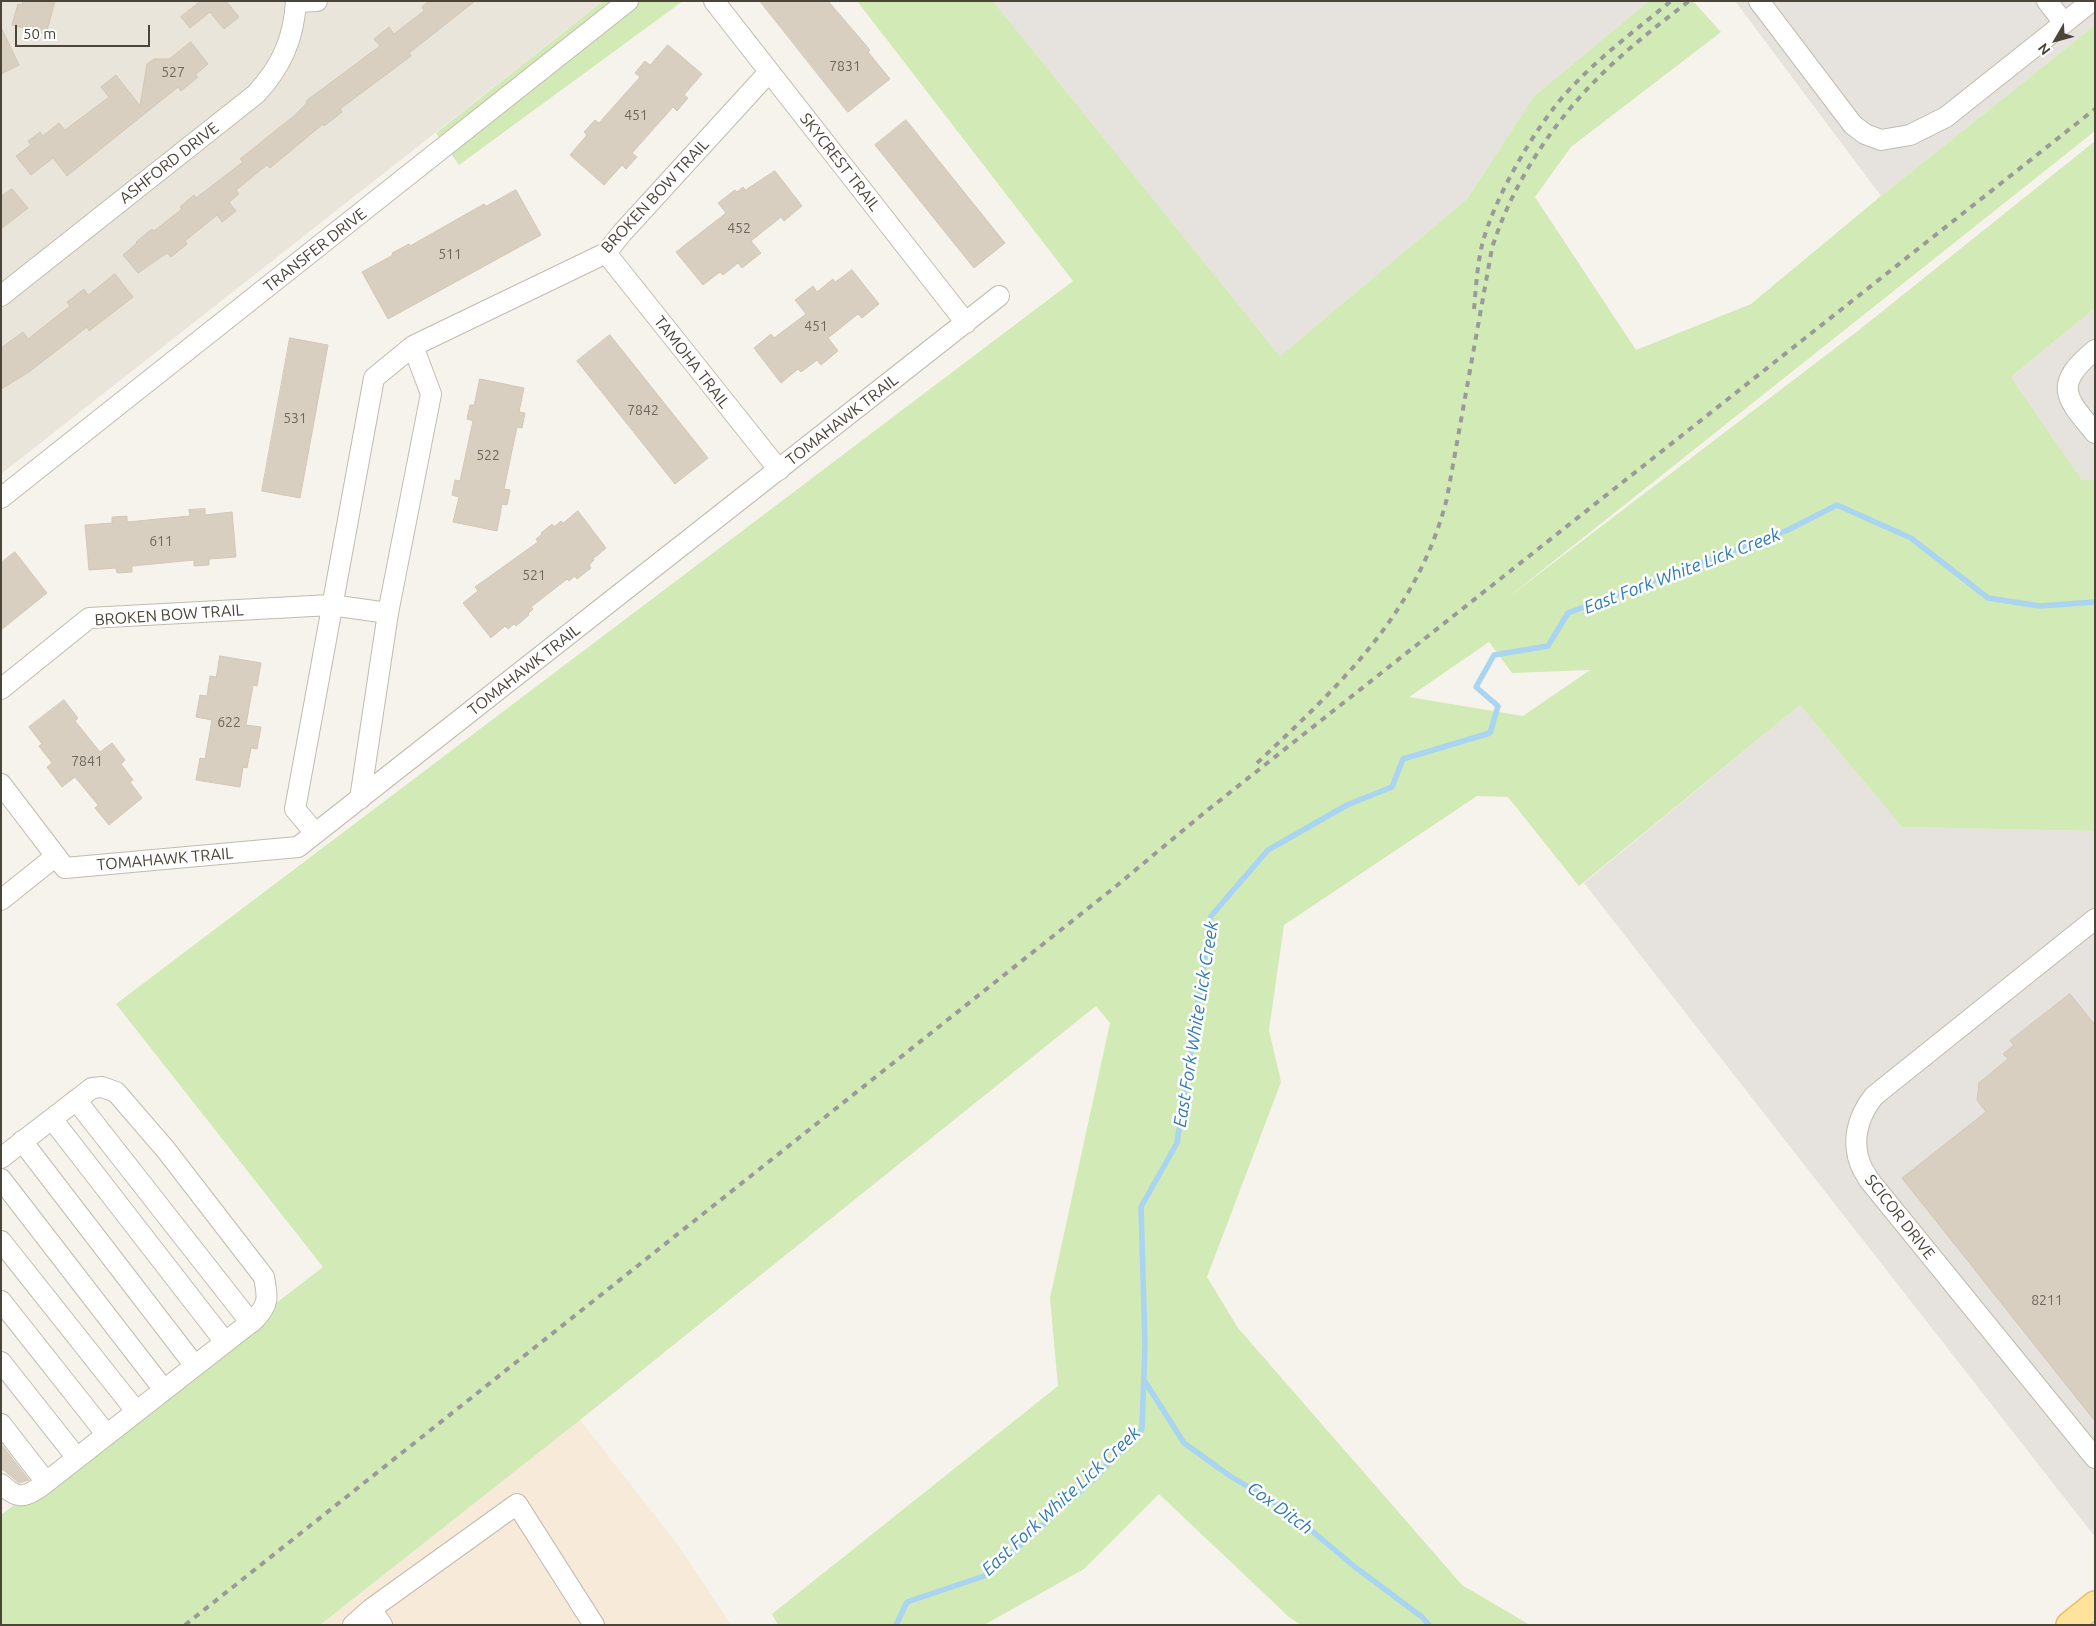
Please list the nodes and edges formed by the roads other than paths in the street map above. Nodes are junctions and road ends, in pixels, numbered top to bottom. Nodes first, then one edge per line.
1 (317, 1) edge
2 (628, 1) edge
3 (714, 1) edge
4 (1759, 1) edge
5 (2047, 1) edge
6 (2092, 1) edge
7 (296, 2) edge
8 (2064, 23) junction
9 (769, 72) junction
10 (606, 253) junction
11 (1, 296) edge
12 (999, 296) dead end
13 (966, 323) junction
14 (413, 346) junction
15 (2095, 350) edge
16 (2095, 433) edge
17 (778, 470) junction
18 (1, 498) edge
19 (331, 605) junction
20 (388, 613) junction
21 (1, 689) edge
22 (1, 784) edge
23 (360, 799) junction
24 (315, 834) junction
25 (56, 856) junction
26 (1, 900) edge
27 (2095, 919) edge
28 (76, 1100) junction
29 (52, 1118) junction
30 (22, 1142) junction
31 (1, 1158) edge
32 (1, 1179) edge
33 (1, 1241) edge
34 (1, 1301) edge
35 (251, 1323) junction
36 (225, 1342) junction
37 (1, 1362) edge
38 (195, 1366) junction
39 (164, 1390) junction
40 (136, 1411) junction
41 (1, 1424) edge
42 (106, 1435) junction
43 (77, 1458) junction
44 (2095, 1458) edge
45 (46, 1482) junction
46 (1, 1484) edge
47 (2095, 1604) edge
48 (376, 1617) edge
49 (353, 1625) edge
50 (594, 1625) edge
51 (2069, 1625) edge

1 - 7 street
2 - 18 street, TRANSFER DRIVE
3 - 9 street, SKYCREST TRAIL
4 - 8 street
5 - 8 street
6 - 8 street
7 - 11 street, ASHFORD DRIVE
9 - 10 street, BROKEN BOW TRAIL
9 - 13 street, SKYCREST TRAIL
10 - 14 street, BROKEN BOW TRAIL
10 - 17 street, TAMOHA TRAIL
12 - 13 street, TOMAHAWK TRAIL
13 - 17 street, TOMAHAWK TRAIL
14 - 19 street, BROKEN BOW TRAIL
14 - 20 street
15 - 16 street
17 - 23 street, TOMAHAWK TRAIL
19 - 20 street, BROKEN BOW TRAIL
19 - 21 street, BROKEN BOW TRAIL
19 - 24 street, BROKEN BOW TRAIL
20 - 23 street
22 - 25 street
23 - 24 street, TOMAHAWK TRAIL
24 - 25 street, TOMAHAWK TRAIL
25 - 26 street
27 - 44 street, SCICOR DRIVE
28 - 29 street
28 - 35 street
28 - 35 street
29 - 30 street
29 - 36 street
30 - 31 street
30 - 38 street
32 - 39 street
33 - 40 street
34 - 42 street
35 - 36 street
36 - 38 street
37 - 43 street
38 - 39 street
39 - 40 street
40 - 42 street
41 - 45 street
42 - 43 street
43 - 45 street
45 - 46 street
47 - 51 main road
48 - 49 street
48 - 50 street

